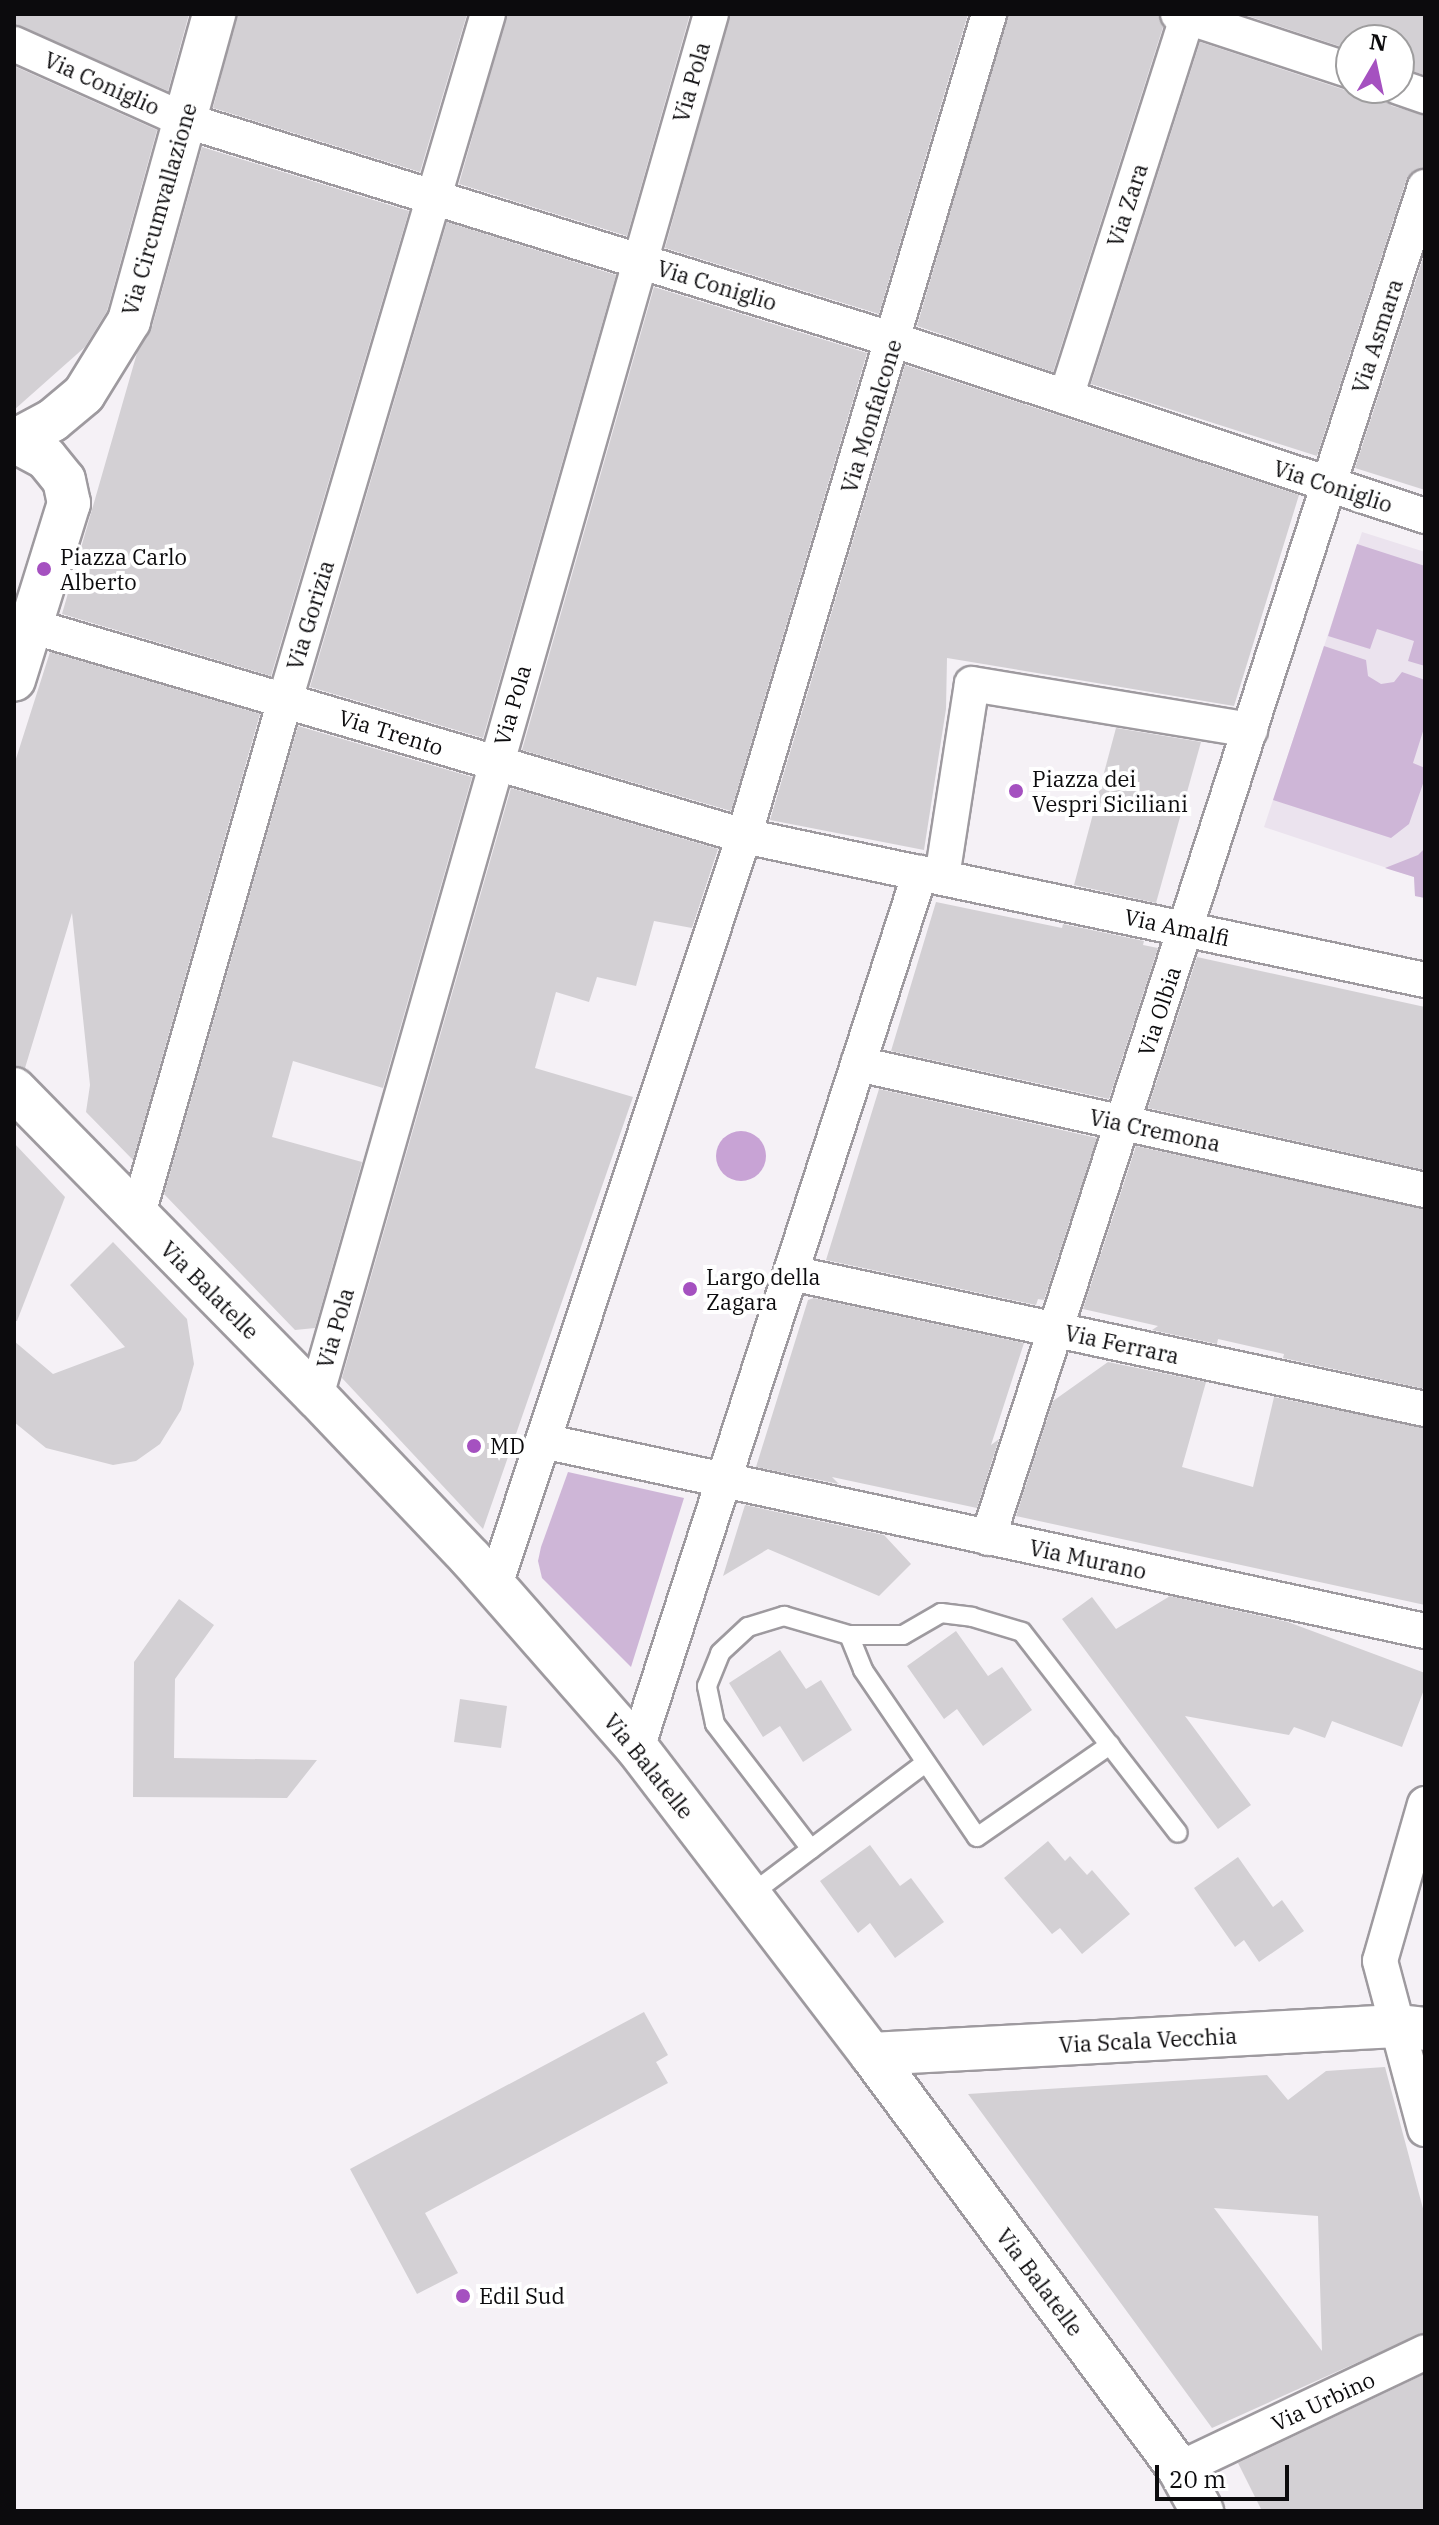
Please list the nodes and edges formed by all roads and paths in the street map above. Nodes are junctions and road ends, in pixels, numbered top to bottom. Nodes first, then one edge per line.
1 (214, 14) edge
2 (488, 14) edge
3 (711, 14) edge
4 (989, 14) edge
5 (1184, 15) edge
6 (14, 44) edge
7 (1335, 66) edge
8 (184, 120) junction
9 (1425, 187) edge
10 (434, 197) junction
11 (1419, 228) edge
12 (640, 261) junction
13 (894, 340) junction
14 (1066, 397) junction
15 (14, 441) edge
16 (1329, 484) junction
17 (1425, 516) edge
18 (44, 630) junction
19 (14, 680) edge
20 (285, 700) junction
21 (1250, 730) junction
22 (495, 763) junction
23 (740, 828) junction
24 (931, 875) junction
25 (1185, 929) junction
26 (1425, 980) edge
27 (871, 1067) junction
28 (14, 1089) edge
29 (1122, 1123) junction
30 (1425, 1190) edge
31 (137, 1217) junction
32 (805, 1276) junction
33 (1056, 1330) junction
34 (316, 1396) junction
35 (1425, 1409) edge
36 (543, 1441) junction
37 (737, 1484) junction
38 (988, 1538) junction
39 (495, 1585) junction
40 (1425, 1631) edge
41 (849, 1635) junction
42 (1110, 1745) junction
43 (637, 1748) junction
44 (925, 1763) junction
45 (1425, 1804) edge
46 (1178, 1833) dead end
47 (1418, 1847) edge
48 (811, 1849) junction
49 (750, 1895) junction
50 (1411, 2028) edge
51 (871, 2054) junction
52 (1425, 2129) edge
53 (1425, 2352) edge
54 (1179, 2469) junction
55 (1202, 2511) edge

1 - 8 street, Via Circumvallazione
2 - 10 street, Via Gorizia
3 - 12 street, Via Pola
4 - 13 street, Via Monfalcone
5 - 7 street
5 - 14 street, Via Zara
6 - 8 street, Via Coniglio
8 - 10 street, Via Coniglio
8 - 15 street, Via Circumvallazione
9 - 11 street, Via Asmara
10 - 12 street, Via Coniglio
10 - 20 street, Via Gorizia
11 - 16 street, Via Asmara
12 - 13 street, Via Coniglio
12 - 22 street, Via Pola
13 - 14 street, Via Coniglio
13 - 23 street, Via Monfalcone
14 - 16 street, Via Coniglio
15 - 18 street
16 - 17 street, Via Coniglio
16 - 21 street, Via Olbia
18 - 19 street
18 - 20 street, Via Trento
20 - 22 street, Via Trento
20 - 31 street, Via Gorizia
21 - 24 street
21 - 25 street, Via Olbia
22 - 23 street, Via Trento
22 - 34 street, Via Pola
23 - 24 street, Via Amalfi
23 - 36 street, Via Monfalcone
24 - 25 street, Via Amalfi
24 - 27 street
25 - 26 street, Via Amalfi
25 - 29 street, Via Olbia
27 - 29 street, Via Cremona
27 - 32 street
28 - 31 street, Via Balatelle
29 - 30 street, Via Cremona
29 - 33 street, Via Olbia
31 - 34 street, Via Balatelle
32 - 33 street, Via Ferrara
32 - 37 street
33 - 35 street, Via Ferrara
33 - 38 street, Via Olbia
34 - 39 street, Via Balatelle
36 - 37 street, Via Murano
36 - 39 street, Via Monfalcone
37 - 38 street, Via Murano
37 - 43 street
38 - 40 street, Via Murano
39 - 43 street, Via Balatelle
41 - 42 lane
41 - 44 lane
41 - 48 lane
42 - 44 lane
42 - 46 lane
43 - 49 street, Via Balatelle
44 - 48 lane
45 - 47 street
47 - 50 street
48 - 49 lane
49 - 51 street, Via Balatelle
50 - 51 street, Via Scala Vecchia
50 - 52 street
51 - 54 street, Via Balatelle
53 - 54 street, Via Urbino
54 - 55 street, Via Balatelle

